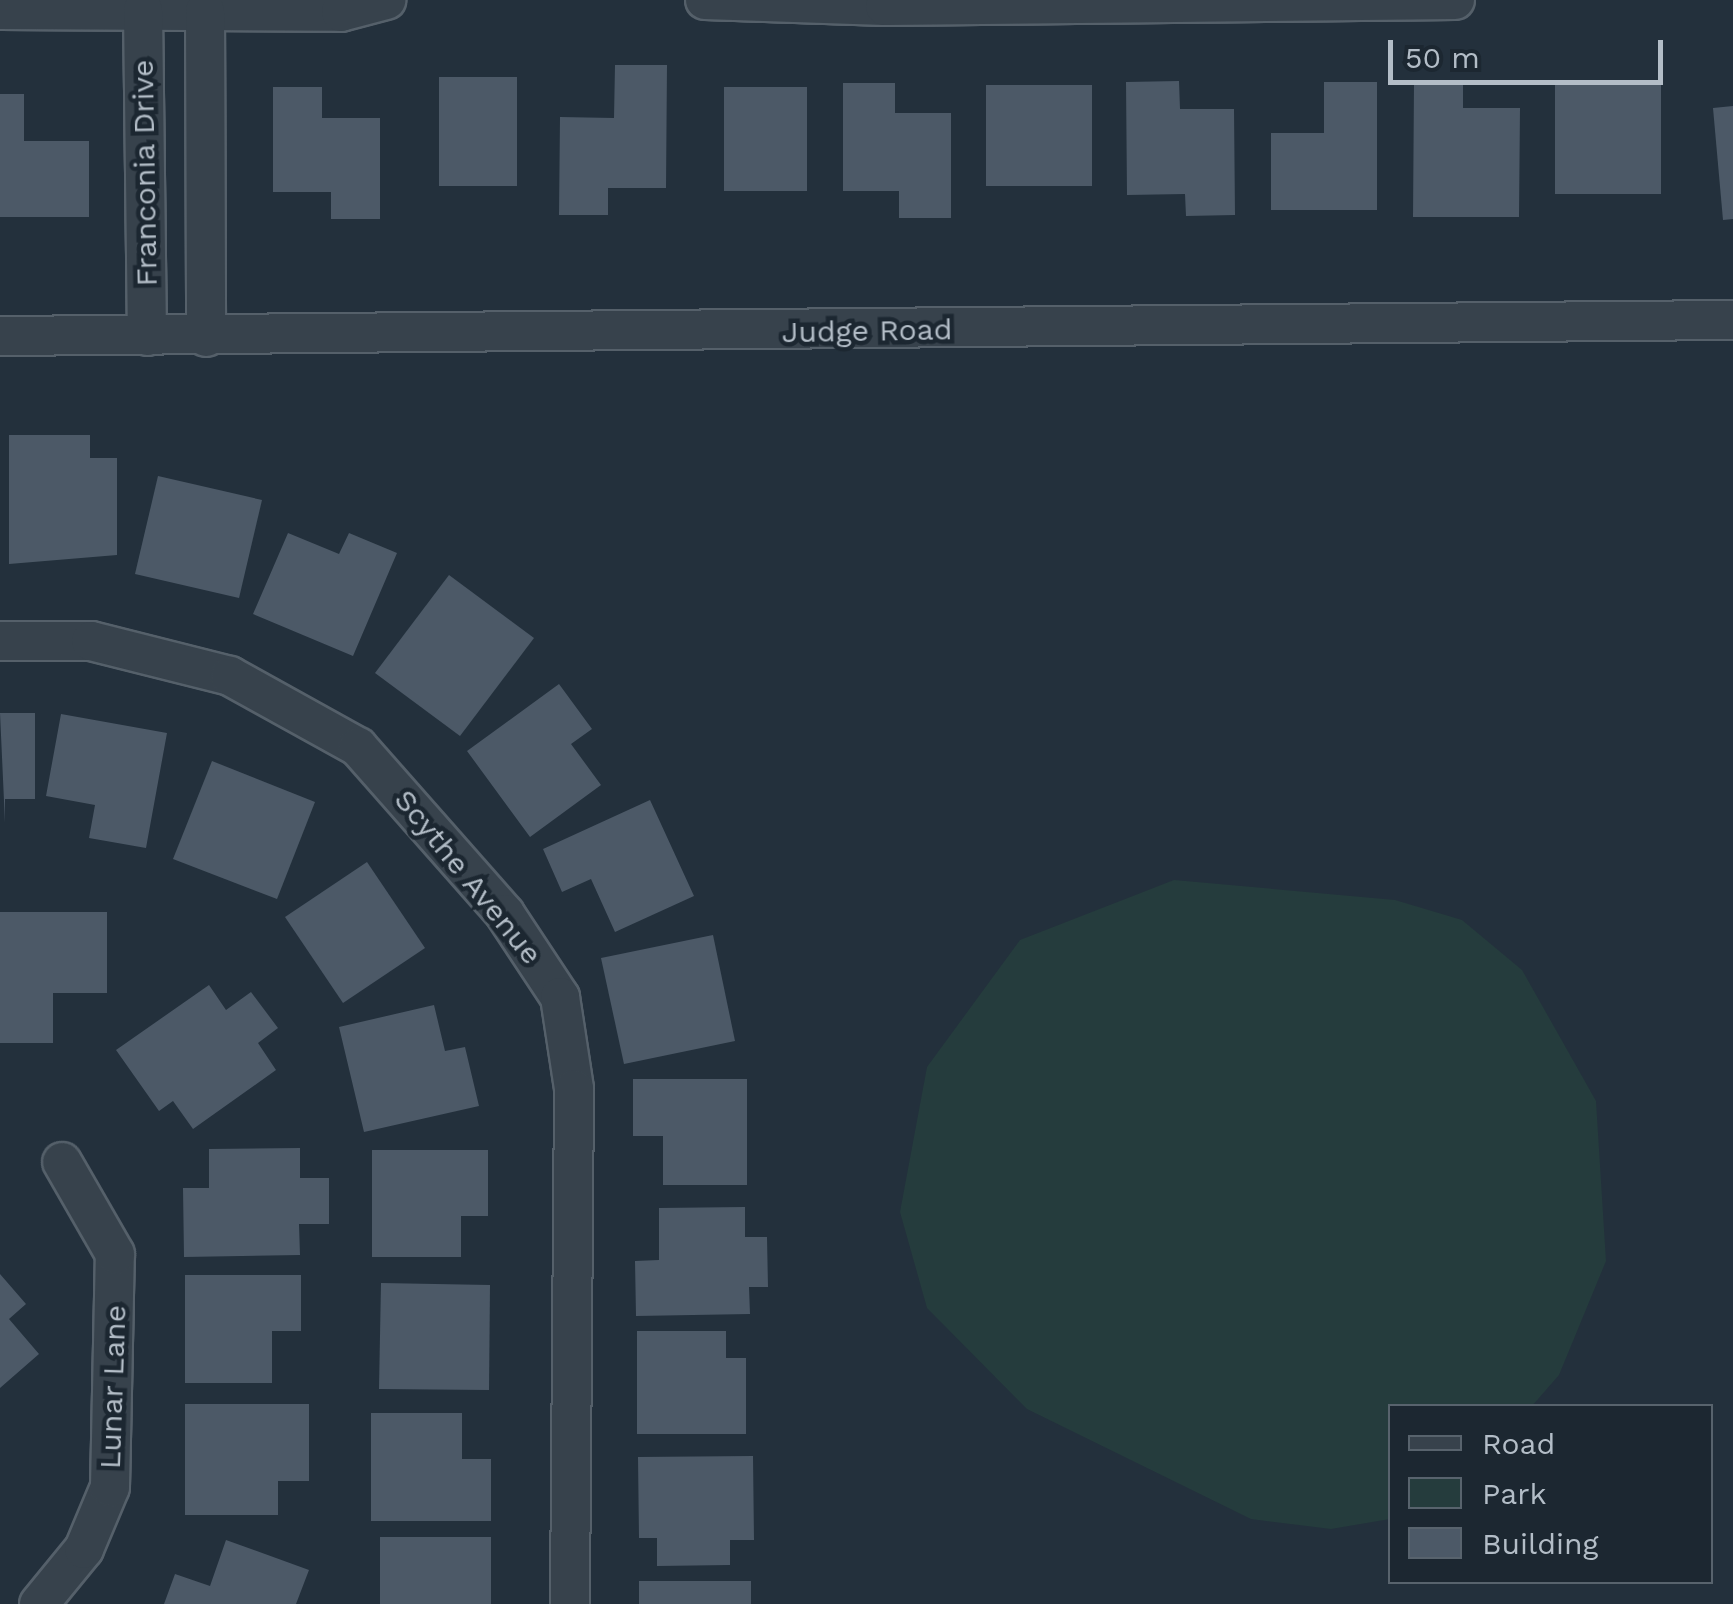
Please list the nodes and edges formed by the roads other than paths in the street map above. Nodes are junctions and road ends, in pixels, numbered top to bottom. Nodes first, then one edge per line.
1 (386, 0) edge
2 (705, 0) edge
3 (1455, 0) edge
4 (0, 10) edge
5 (143, 10) junction
6 (206, 11) junction
7 (206, 147) junction
8 (145, 148) junction
9 (1733, 320) edge
10 (0, 336) edge
11 (148, 336) junction
12 (206, 336) junction
13 (0, 641) edge
14 (62, 1162) dead end
15 (39, 1604) edge
16 (570, 1604) edge

1 - 6 street
2 - 3 street
4 - 5 street
5 - 6 street
5 - 8 street, Franconia Drive
6 - 7 street, Franconia Drive
7 - 8 street
7 - 12 street, Franconia Drive
8 - 11 street, Franconia Drive
9 - 12 street, Judge Road
10 - 11 street, Judge Road
11 - 12 street, Judge Road
13 - 16 street, Scythe Avenue
14 - 15 street, Lunar Lane

